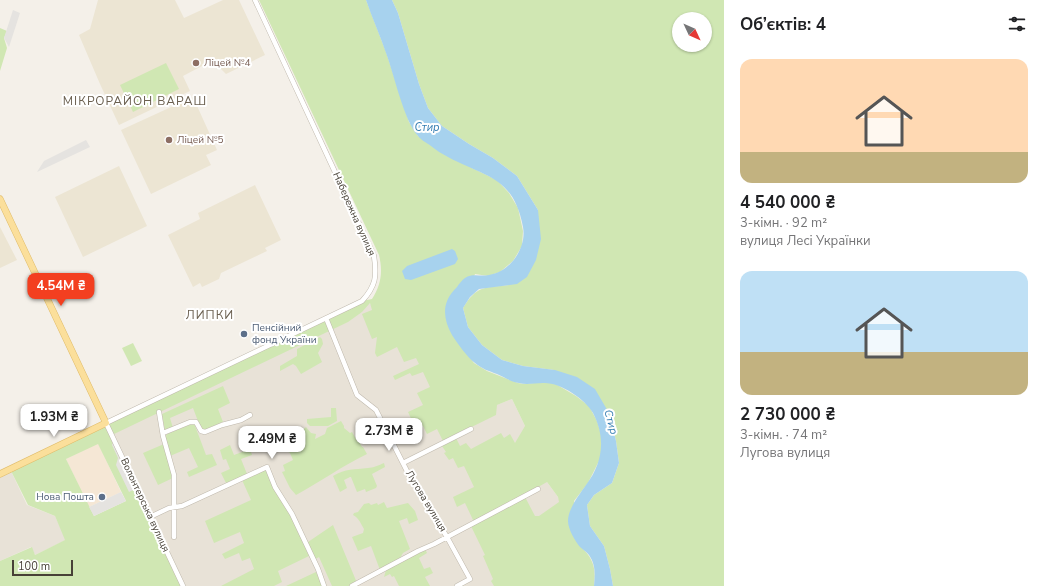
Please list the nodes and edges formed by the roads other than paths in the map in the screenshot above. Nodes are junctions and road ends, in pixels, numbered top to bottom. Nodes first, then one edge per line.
1 (255, 0) edge
2 (0, 199) edge
3 (326, 318) junction
4 (159, 412) dead end
5 (250, 414) dead end
6 (106, 424) junction
7 (471, 429) dead end
8 (163, 433) junction
9 (403, 462) junction
10 (0, 474) edge
11 (538, 489) dead end
12 (173, 507) junction
13 (150, 517) junction
14 (174, 537) dead end
15 (447, 537) junction
16 (183, 586) edge
17 (324, 586) edge
18 (352, 586) edge
19 (457, 586) edge

1 - 3 street, Набережна вулиця
2 - 6 main road
3 - 6 street, Набережна вулиця
3 - 9 street, Лугова вулиця
4 - 8 street
5 - 8 street
6 - 10 main road
6 - 13 street, Волонтерська вулиця
7 - 9 street
8 - 12 street
9 - 15 street, Лугова вулиця
11 - 15 street
12 - 13 street
12 - 14 street
12 - 17 street
13 - 16 street, Волонтерська вулиця
15 - 18 street
15 - 19 street, Лугова вулиця

